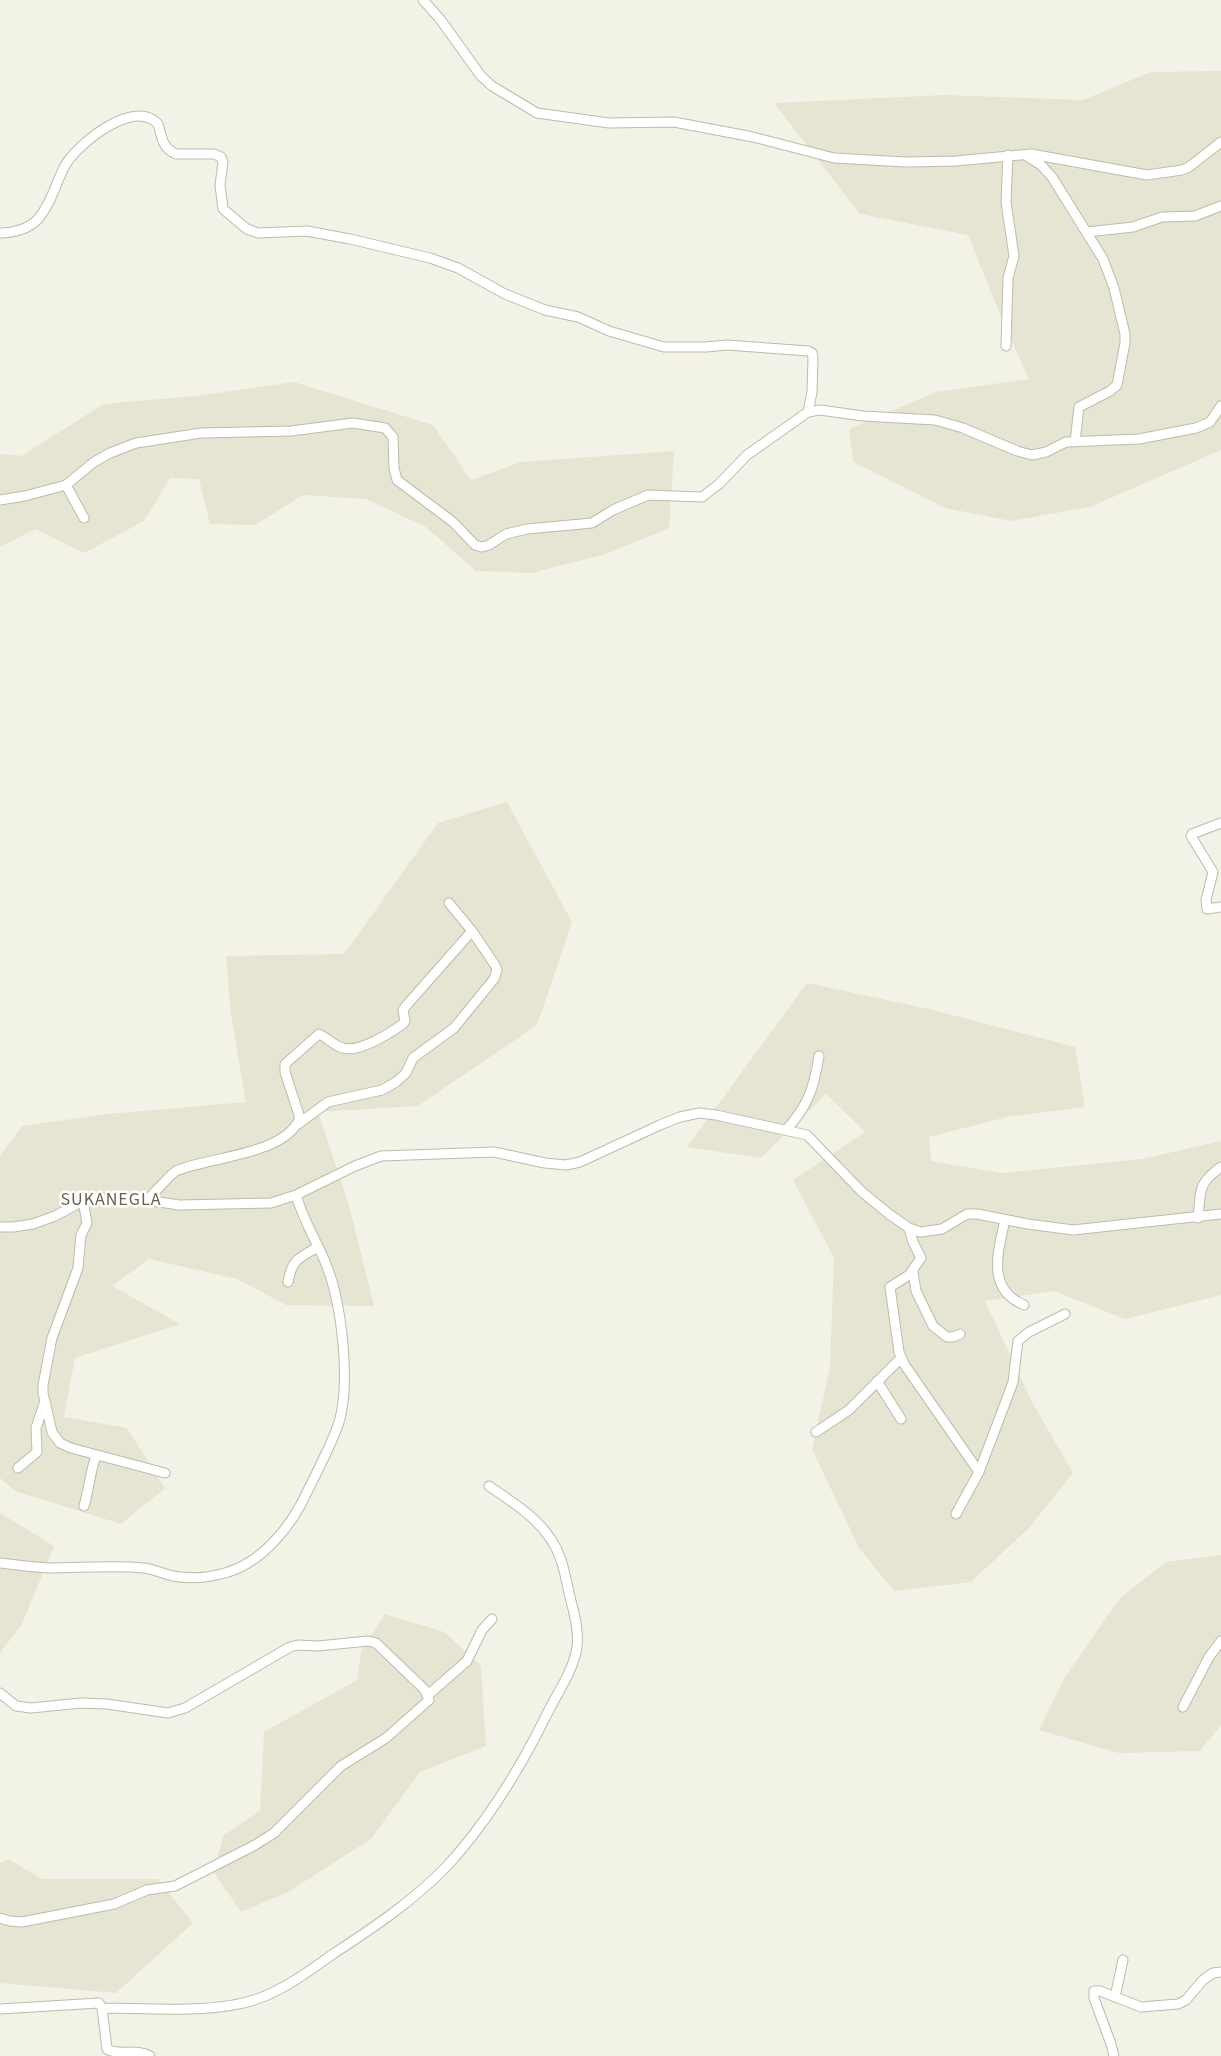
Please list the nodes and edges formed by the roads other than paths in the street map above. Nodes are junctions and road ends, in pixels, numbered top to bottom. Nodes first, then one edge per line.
1 (423, 0) edge
2 (1221, 142) edge
3 (1022, 154) junction
4 (1008, 155) junction
5 (1221, 206) edge
6 (1087, 232) junction
7 (0, 233) edge
8 (1006, 346) dead end
9 (1221, 406) edge
10 (808, 412) junction
11 (1075, 442) junction
12 (66, 485) junction
13 (0, 500) edge
14 (84, 518) dead end
15 (1221, 823) edge
16 (450, 903) dead end
17 (1221, 907) edge
18 (472, 931) junction
19 (819, 1056) dead end
20 (298, 1124) junction
21 (786, 1130) junction
22 (1221, 1167) edge
23 (296, 1195) junction
24 (148, 1200) junction
25 (83, 1201) junction
26 (1221, 1214) edge
27 (1198, 1218) junction
28 (1004, 1220) junction
29 (0, 1227) edge
30 (910, 1228) junction
31 (318, 1247) junction
32 (913, 1272) junction
33 (288, 1282) dead end
34 (1024, 1305) dead end
35 (1065, 1314) dead end
36 (960, 1334) dead end
37 (901, 1358) junction
38 (877, 1381) junction
39 (45, 1401) junction
40 (901, 1419) dead end
41 (816, 1432) dead end
42 (96, 1456) junction
43 (18, 1468) dead end
44 (979, 1472) junction
45 (165, 1473) dead end
46 (489, 1486) dead end
47 (84, 1506) dead end
48 (956, 1514) dead end
49 (0, 1563) edge
50 (492, 1619) dead end
51 (1221, 1641) edge
52 (0, 1693) edge
53 (428, 1695) junction
54 (1182, 1708) dead end
55 (0, 1918) edge
56 (1123, 1960) dead end
57 (1221, 1972) edge
58 (1115, 1997) junction
59 (102, 2008) junction
60 (0, 2010) edge
61 (150, 2056) edge
62 (1114, 2056) edge

1 - 4 street
2 - 3 street
3 - 4 street
3 - 6 street
4 - 8 street
5 - 6 street
6 - 11 street
7 - 10 street
9 - 11 street
10 - 11 street
10 - 12 street
12 - 13 street
12 - 14 street
15 - 17 street
16 - 18 street
18 - 20 street
18 - 20 street
19 - 21 street
20 - 24 street
21 - 23 street
21 - 30 street
22 - 27 street
23 - 24 street
23 - 31 street
24 - 25 street
25 - 29 street
25 - 39 street
26 - 27 street
27 - 28 street
28 - 30 street
28 - 34 street
30 - 32 street
31 - 33 street
31 - 49 street
32 - 36 street
32 - 37 street
35 - 44 street
37 - 38 street
37 - 44 street
38 - 40 street
38 - 41 street
39 - 42 street
39 - 43 street
42 - 45 street
42 - 47 street
44 - 48 street
46 - 59 street
50 - 53 street
51 - 54 street
52 - 53 street
53 - 55 street
56 - 58 street
57 - 58 street
58 - 62 street
59 - 60 street
59 - 61 street

